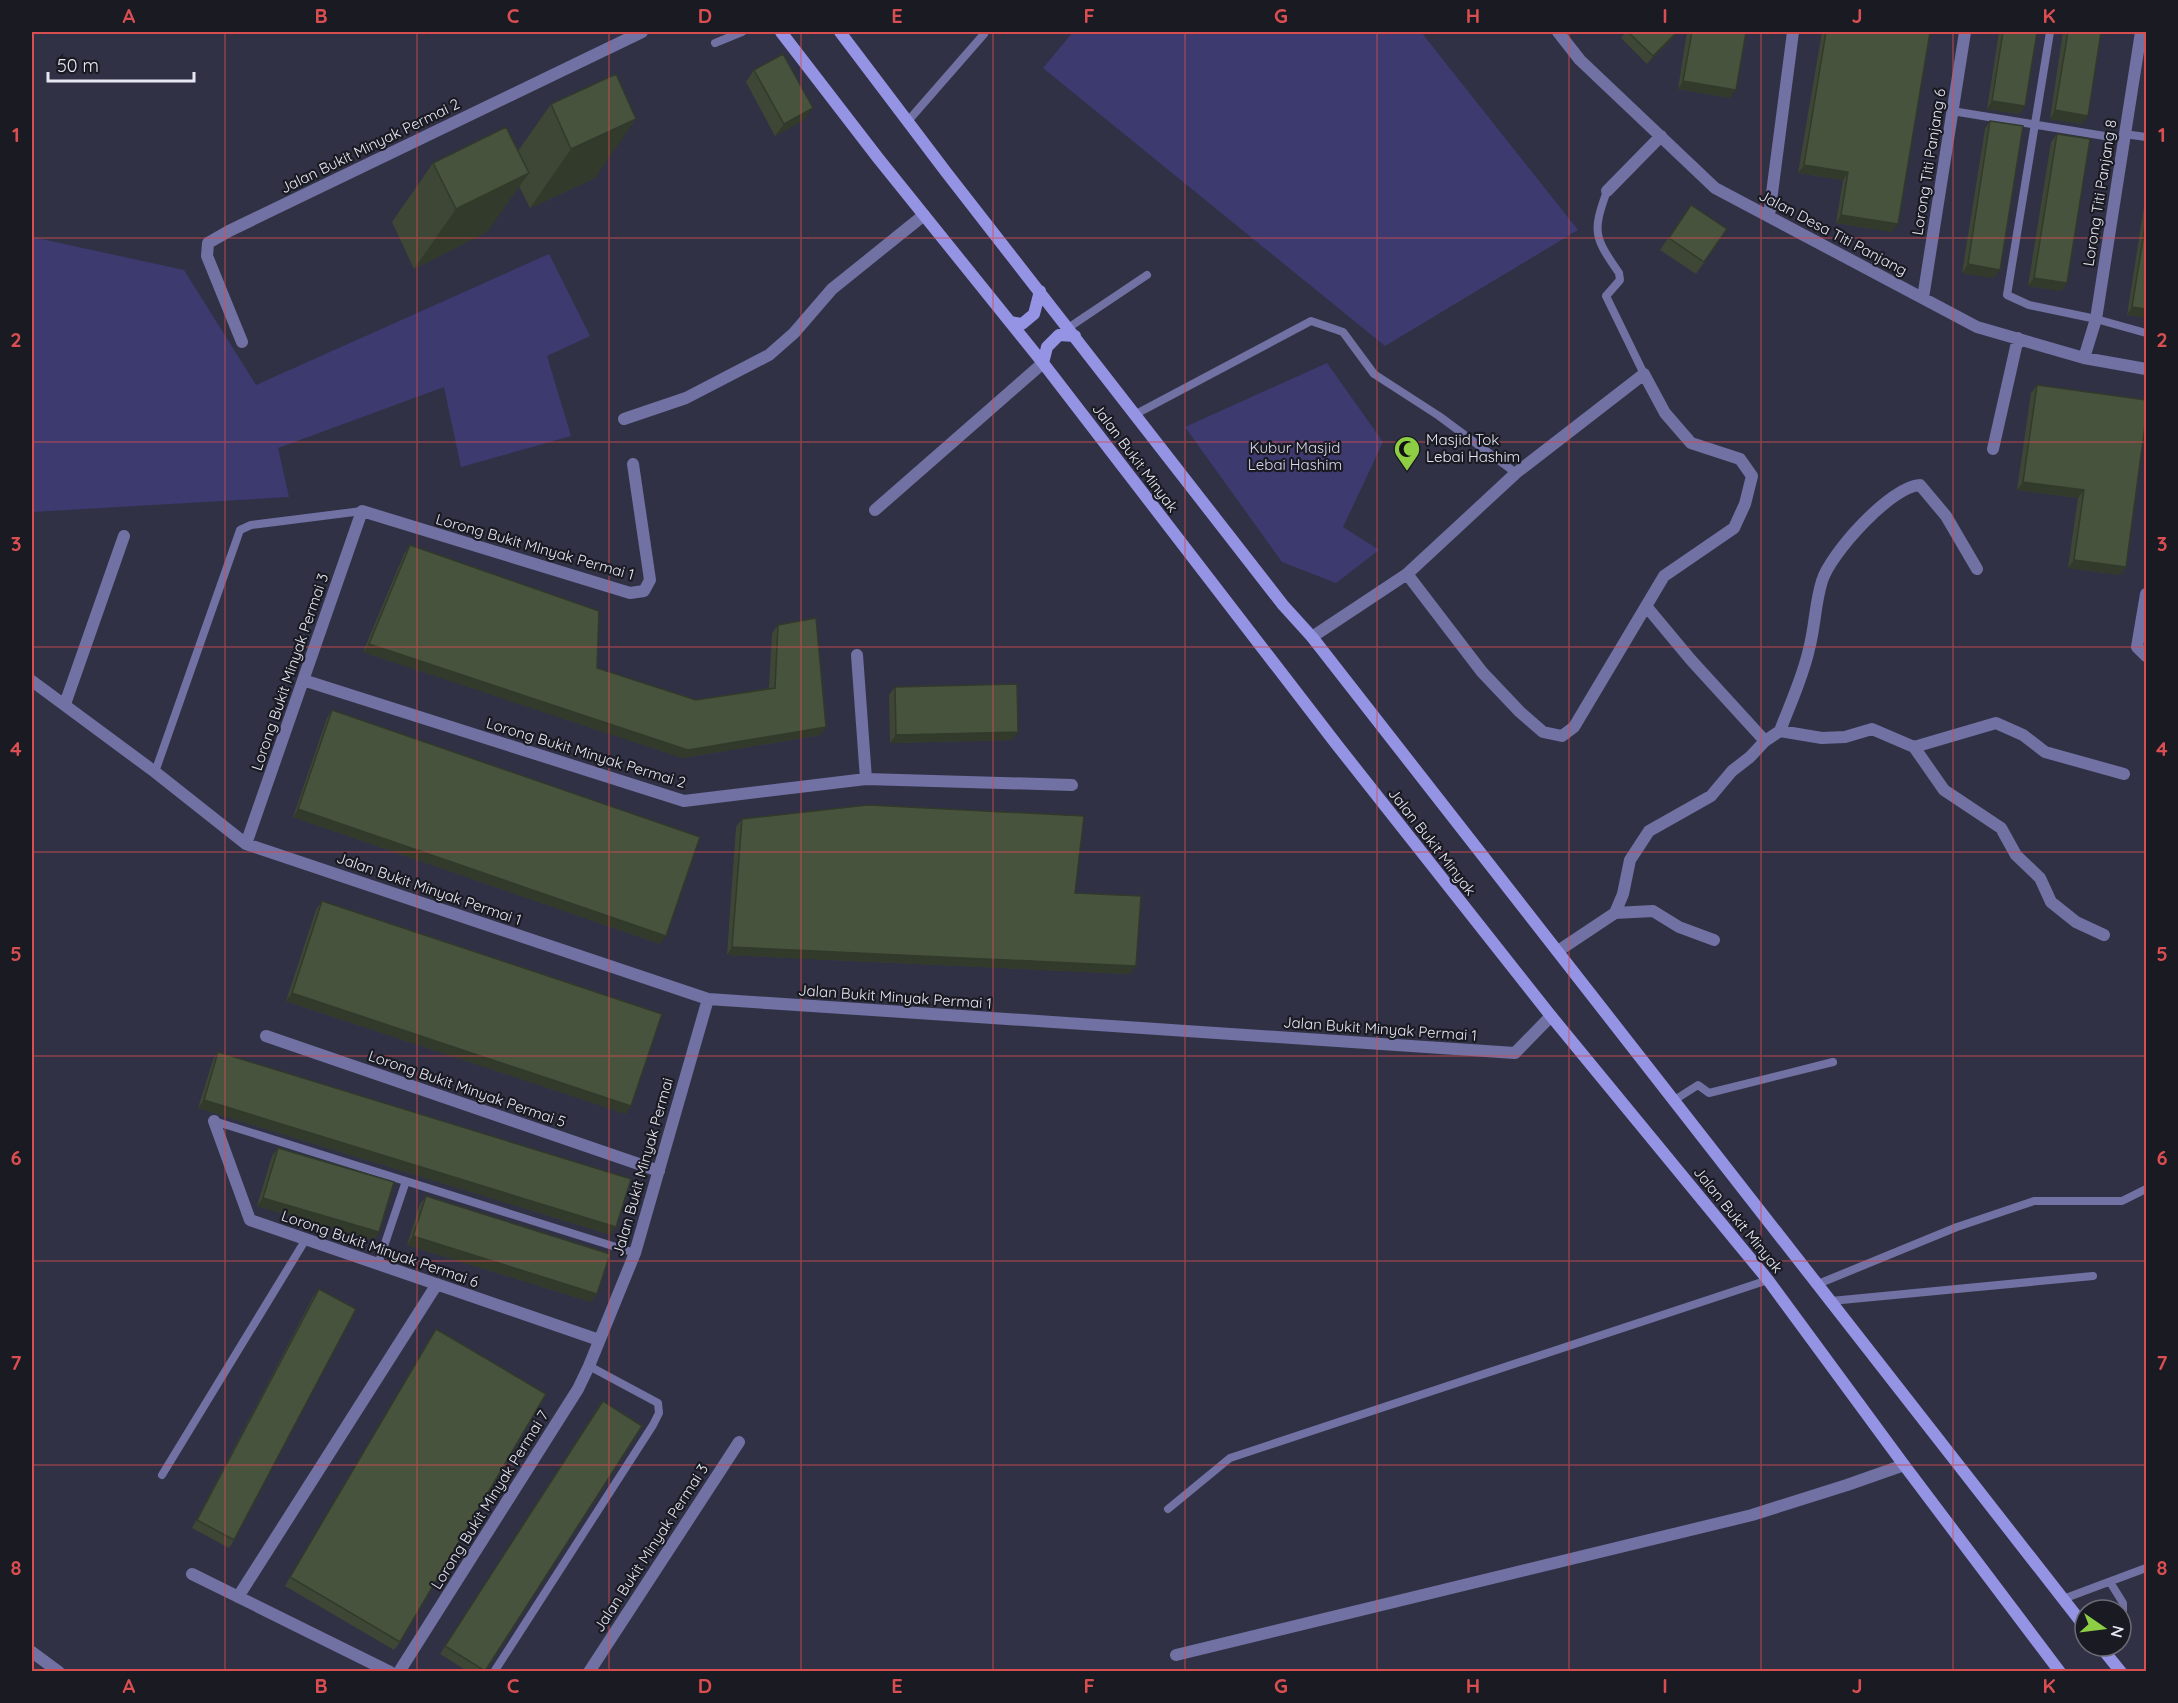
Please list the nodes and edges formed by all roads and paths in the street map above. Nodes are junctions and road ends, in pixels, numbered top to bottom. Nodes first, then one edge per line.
1 (642, 32) edge
2 (742, 32) edge
3 (781, 32) edge
4 (840, 32) edge
5 (1558, 32) edge
6 (1793, 32) edge
7 (1965, 32) edge
8 (2050, 32) edge
9 (2141, 32) edge
10 (984, 34) dead end
11 (715, 43) dead end
12 (1952, 111) junction
13 (908, 121) junction
14 (2035, 125) junction
15 (1661, 136) junction
16 (2123, 136) junction
17 (2146, 137) edge
18 (1607, 191) joint
19 (924, 215) junction
20 (1769, 216) junction
21 (1147, 275) dead end
22 (1040, 291) junction
23 (1923, 298) junction
24 (2096, 319) junction
25 (1010, 322) junction
26 (1071, 332) junction
27 (2146, 333) edge
28 (2018, 338) junction
29 (242, 342) dead end
30 (2084, 358) junction
31 (1043, 363) junction
32 (2146, 369) edge
33 (1644, 374) junction
34 (1136, 414) junction
35 (624, 419) dead end
36 (1993, 449) dead end
37 (633, 464) dead end
38 (1516, 473) junction
39 (875, 510) dead end
40 (362, 511) junction
41 (124, 536) dead end
42 (1977, 569) dead end
43 (1407, 574) junction
44 (2146, 594) edge
45 (1646, 606) junction
46 (1312, 637) junction
47 (857, 656) dead end
48 (2146, 656) edge
49 (303, 680) junction
50 (32, 681) edge
51 (65, 704) junction
52 (1780, 731) junction
53 (1765, 741) junction
54 (1914, 747) junction
55 (155, 772) junction
56 (2124, 774) dead end
57 (866, 779) junction
58 (1072, 785) dead end
59 (246, 844) junction
60 (1615, 913) junction
61 (2104, 935) dead end
62 (1714, 940) dead end
63 (1558, 951) junction
64 (708, 999) junction
65 (1551, 1016) junction
66 (266, 1036) dead end
67 (1833, 1062) dead end
68 (1673, 1101) junction
69 (214, 1121) joint
70 (659, 1171) junction
71 (406, 1181) junction
72 (2146, 1189) edge
73 (306, 1239) junction
74 (636, 1253) junction
75 (378, 1264) junction
76 (2093, 1276) dead end
77 (1768, 1280) junction
78 (437, 1284) junction
79 (1818, 1284) junction
80 (1831, 1301) junction
81 (599, 1340) junction
82 (590, 1366) junction
83 (739, 1442) dead end
84 (1904, 1465) junction
85 (162, 1475) dead end
86 (1168, 1509) dead end
87 (2146, 1568) edge
88 (192, 1574) dead end
89 (2110, 1581) junction
90 (238, 1597) junction
91 (2120, 1598) edge
92 (2062, 1599) junction
93 (2073, 1612) edge
94 (32, 1652) edge
95 (1176, 1655) dead end
96 (2110, 1658) edge
97 (59, 1671) edge
98 (390, 1671) edge
99 (399, 1671) edge
100 (494, 1671) edge
101 (589, 1671) edge
102 (2060, 1671) edge
103 (2121, 1671) edge

1 - 29 street, Jalan Bukit Minyak Permai 2
2 - 11 lane
3 - 19 main road, Jalan Bukit Minyak
4 - 13 main road, Jalan Bukit Minyak
5 - 15 street, Jalan Desa Titi Panjang
6 - 20 street
7 - 12 street, Lorong Titi Panjang 6
8 - 14 lane
9 - 16 street, Lorong Titi Panjang 8
10 - 13 lane
12 - 14 lane
12 - 23 street, Lorong Titi Panjang 6
13 - 22 main road, Jalan Bukit Minyak
14 - 16 lane
14 - 24 lane
15 - 18 street
15 - 20 street, Jalan Desa Titi Panjang
16 - 17 lane
16 - 24 street, Lorong Titi Panjang 8
18 - 33 lane
19 - 25 main road, Jalan Bukit Minyak
19 - 35 street
20 - 23 street, Jalan Desa Titi Panjang
21 - 26 lane
22 - 25 main road
22 - 26 main road, Jalan Bukit Minyak
23 - 28 street, Jalan Desa Titi Panjang
24 - 27 lane
24 - 30 street, Lorong Titi Panjang 8
25 - 31 main road, Jalan Bukit Minyak
26 - 31 main road
26 - 34 main road, Jalan Bukit Minyak
28 - 30 street, Jalan Desa Titi Panjang
28 - 36 street
30 - 32 street, Jalan Desa Titi Panjang
31 - 39 street
31 - 65 main road, Jalan Bukit Minyak
33 - 38 street
33 - 45 street
34 - 38 lane
34 - 46 main road, Jalan Bukit Minyak
37 - 40 street, Lorong Bukit MInyak Permai 1
38 - 43 street
40 - 49 street, Lorong Bukit Minyak Permai 3
40 - 55 lane
41 - 51 street
42 - 52 street
43 - 45 street
43 - 46 street
44 - 48 street
45 - 53 street
46 - 63 main road, Jalan Bukit Minyak
47 - 57 street
49 - 57 street, Lorong Bukit Minyak Permai 2
49 - 59 street, Lorong Bukit Minyak Permai 3
50 - 51 street, Jalan Bukit Minyak Permai 1
51 - 55 street, Jalan Bukit Minyak Permai 1
52 - 53 street
52 - 54 street
53 - 60 street
54 - 56 street
54 - 61 street
55 - 59 street, Jalan Bukit Minyak Permai 1
57 - 58 street, Lorong Bukit Minyak Permai 2
59 - 64 street, Jalan Bukit Minyak Permai 1
60 - 62 street
60 - 63 street
63 - 68 main road, Jalan Bukit Minyak
64 - 65 street, Jalan Bukit Minyak Permai 1
64 - 70 street, Jalan Bukit Minyak Permai
65 - 77 main road, Jalan Bukit Minyak
66 - 70 street, Lorong Bukit Minyak Permai 5
67 - 68 lane
68 - 79 main road, Jalan Bukit Minyak
69 - 71 lane
69 - 73 street, Lorong Bukit Minyak Permai 6
70 - 74 street, Jalan Bukit Minyak Permai
71 - 74 lane
71 - 75 lane
72 - 79 lane
73 - 75 street, Lorong Bukit Minyak Permai 6
73 - 85 lane
74 - 81 street, Jalan Bukit Minyak Permai
75 - 78 street, Lorong Bukit Minyak Permai 6
76 - 80 lane
77 - 84 main road, Jalan Bukit Minyak
77 - 86 lane
78 - 81 street, Lorong Bukit Minyak Permai 6
78 - 90 street
79 - 80 main road, Jalan Bukit Minyak
80 - 92 main road, Jalan Bukit Minyak
81 - 82 street, Lorong Bukit Minyak Permai 7
82 - 99 street, Lorong Bukit Minyak Permai 7
82 - 100 lane
83 - 101 street, Jalan Bukit Minyak Permai 3
84 - 95 street
84 - 102 main road, Jalan Bukit Minyak
87 - 89 lane
88 - 90 street
89 - 91 lane
89 - 92 lane
90 - 98 street
92 - 93 main road, Jalan Bukit Minyak
94 - 97 street
96 - 103 main road

